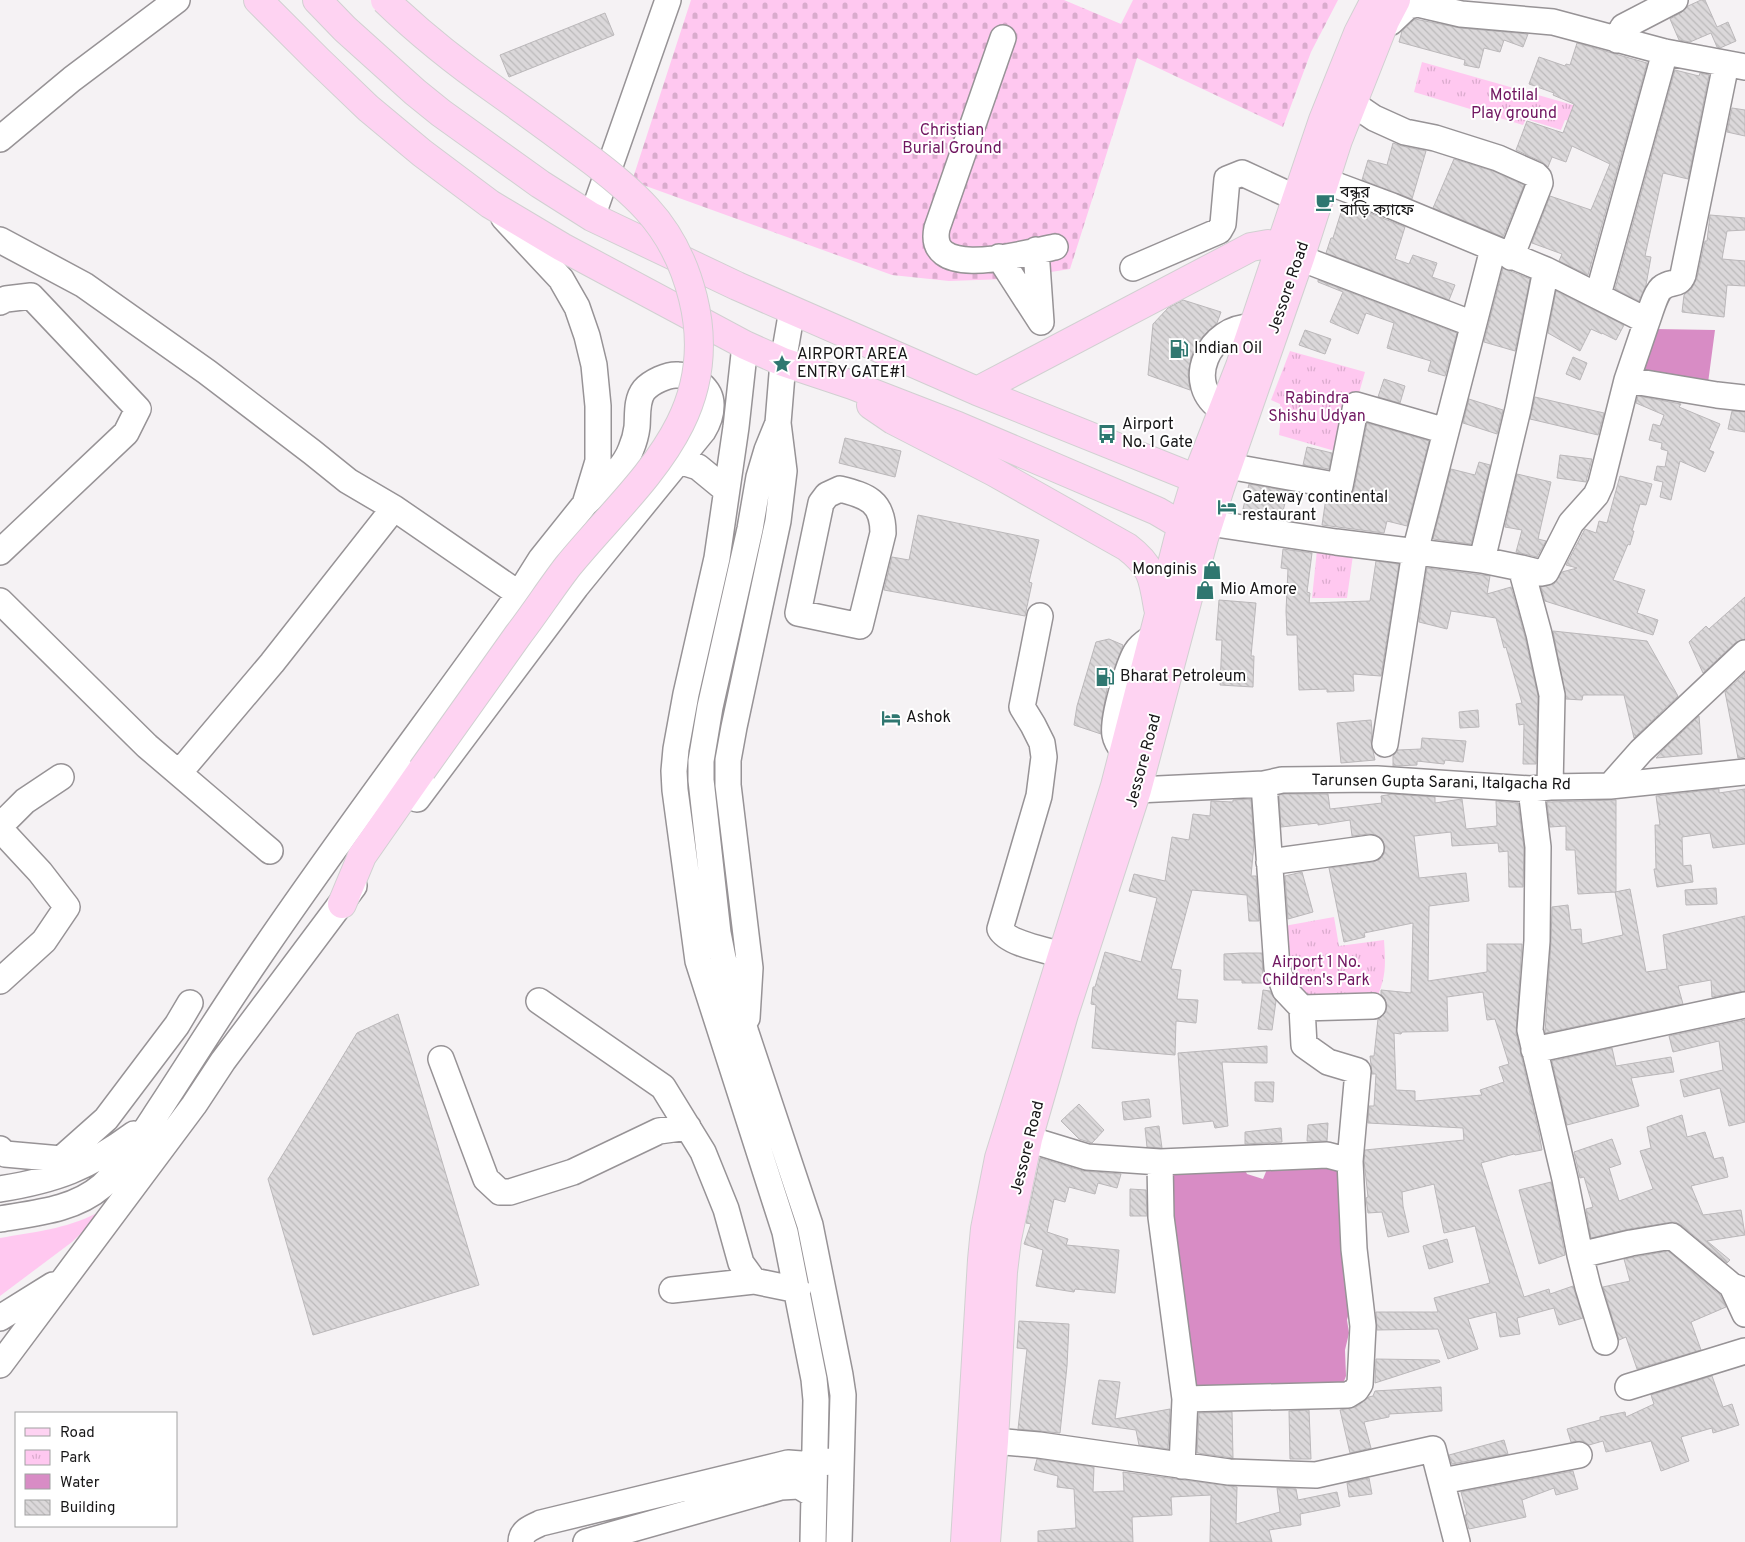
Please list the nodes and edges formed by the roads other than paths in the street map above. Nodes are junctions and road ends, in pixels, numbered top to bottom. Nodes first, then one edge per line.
1 (177, 0) edge
2 (258, 0) edge
3 (317, 0) edge
4 (385, 0) edge
5 (668, 0) edge
6 (1674, 0) edge
7 (1381, 9) edge
8 (1003, 38) dead end
9 (1617, 40) junction
10 (1665, 52) junction
11 (1736, 66) edge
12 (1352, 103) junction
13 (0, 140) edge
14 (1324, 181) junction
15 (1296, 198) junction
16 (490, 204) junction
17 (592, 216) junction
18 (0, 240) edge
19 (1290, 252) junction
20 (1502, 253) junction
21 (999, 257) junction
22 (1133, 268) dead end
23 (1546, 270) junction
24 (1598, 295) junction
25 (0, 302) edge
26 (792, 310) junction
27 (1647, 321) junction
28 (1041, 322) junction
29 (1473, 324) junction
30 (745, 345) junction
31 (1052, 352) junction
32 (783, 362) junction
33 (1627, 380) junction
34 (852, 386) junction
35 (976, 391) junction
36 (1745, 398) edge
37 (778, 423) junction
38 (1446, 431) junction
39 (679, 461) junction
40 (1215, 478) junction
41 (726, 490) junction
42 (585, 504) junction
43 (394, 508) junction
44 (1198, 529) junction
45 (0, 552) edge
46 (1415, 552) junction
47 (1482, 560) junction
48 (1521, 568) junction
49 (519, 594) junction
50 (0, 600) edge
51 (760, 603) junction
52 (791, 611) junction
53 (1040, 616) dead end
54 (1156, 626) junction
55 (1745, 653) edge
56 (1385, 744) dead end
57 (1745, 772) edge
58 (179, 773) junction
59 (61, 777) dead end
60 (1264, 784) junction
61 (1610, 786) junction
62 (1540, 788) junction
63 (1137, 790) junction
64 (0, 828) edge
65 (1371, 848) dead end
66 (270, 851) dead end
67 (1269, 862) junction
68 (342, 904) junction
69 (1063, 955) junction
70 (0, 981) edge
71 (538, 1001) dead end
72 (190, 1003) dead end
73 (1745, 1005) edge
74 (1373, 1006) dead end
75 (1302, 1008) junction
76 (746, 1033) junction
77 (1534, 1050) junction
78 (441, 1059) dead end
79 (151, 1121) junction
80 (688, 1127) junction
81 (1028, 1139) junction
82 (0, 1149) edge
83 (1350, 1161) junction
84 (1160, 1162) junction
85 (0, 1189) edge
86 (0, 1218) edge
87 (1580, 1255) junction
88 (65, 1277) junction
89 (754, 1281) junction
90 (1739, 1289) edge
91 (672, 1290) dead end
92 (798, 1290) junction
93 (1745, 1314) edge
94 (0, 1318) edge
95 (26, 1330) junction
96 (1605, 1342) dead end
97 (0, 1346) edge
98 (1745, 1351) edge
99 (0, 1364) edge
100 (1628, 1387) dead end
101 (1185, 1399) junction
102 (994, 1441) junction
103 (1579, 1455) dead end
104 (840, 1458) junction
105 (815, 1464) junction
106 (1182, 1466) junction
107 (1442, 1481) junction
108 (814, 1495) junction
109 (657, 1532) edge
110 (520, 1542) edge
111 (586, 1542) edge
112 (814, 1542) edge
113 (839, 1542) edge
114 (965, 1542) edge
115 (986, 1542) edge
116 (1457, 1542) edge

1 - 13 street
2 - 16 main road
3 - 17 main road
4 - 68 main road, bridge
5 - 17 street
6 - 9 street
7 - 9 street
7 - 12 main road, Jessore Road
7 - 15 main road, Jessore Road
8 - 21 street
9 - 10 street
10 - 11 street
10 - 24 street
11 - 27 street
12 - 14 main road, Jessore Road
12 - 20 street
14 - 19 main road, Jessore Road
14 - 20 street
15 - 19 main road, Jessore Road
15 - 22 street
16 - 30 main road
16 - 42 street
17 - 26 main road
18 - 43 street
19 - 29 street
19 - 31 main road
19 - 40 main road, Jessore Road
19 - 40 main road, Jessore Road
20 - 23 street
20 - 29 street
21 - 28 street
21 - 28 street
23 - 24 street
23 - 47 street
24 - 27 street
25 - 45 street
26 - 32 street
26 - 35 main road
27 - 33 street
28 - 31 street
29 - 38 street
30 - 32 main road
30 - 41 street
31 - 35 main road
32 - 34 main road
32 - 37 street
33 - 36 street
33 - 48 street
34 - 44 main road
34 - 54 main road
35 - 40 main road
37 - 51 street
37 - 76 street
38 - 40 street
38 - 46 street
39 - 41 street
39 - 42 street
39 - 68 street
40 - 44 main road
41 - 92 street
42 - 49 street
43 - 49 street
43 - 58 street
44 - 46 street
44 - 54 main road, Jessore Road
44 - 63 main road, Jessore Road
46 - 47 street
46 - 56 street
47 - 48 street
48 - 62 street
49 - 79 street
50 - 58 street
51 - 52 street
51 - 76 street
52 - 52 street
53 - 69 street
54 - 69 main road, Jessore Road
55 - 61 street
57 - 61 street, Tarunsen Gupta Sarani, Italgacha Rd
58 - 66 street
59 - 64 street
60 - 62 street, Tarunsen Gupta Sarani, Italgacha Rd
60 - 63 street, Tarunsen Gupta Sarani, Italgacha Rd
60 - 67 street
61 - 62 street, Tarunsen Gupta Sarani, Italgacha Rd
62 - 77 street
63 - 81 main road, Jessore Road
64 - 70 street
65 - 67 street
67 - 75 street
68 - 88 street
69 - 114 main road, Jessore Road
71 - 80 street
72 - 82 street
73 - 77 street
74 - 75 street
75 - 83 street
76 - 104 street
77 - 87 street
78 - 80 street
79 - 85 street
79 - 86 street
80 - 89 street
81 - 84 street
81 - 102 main road, Jessore Road
83 - 84 street
83 - 101 street
84 - 101 street
87 - 90 street
87 - 96 street
88 - 94 street
88 - 95 street
89 - 91 street
89 - 92 street
90 - 93 street
92 - 105 street
95 - 97 street
95 - 99 street
98 - 100 street
101 - 106 street
102 - 106 street
102 - 115 main road, Jessore Road
103 - 107 street
104 - 105 street
104 - 113 street
105 - 108 street
105 - 110 street
106 - 107 street
107 - 116 street
108 - 109 street
108 - 112 street
109 - 111 street

